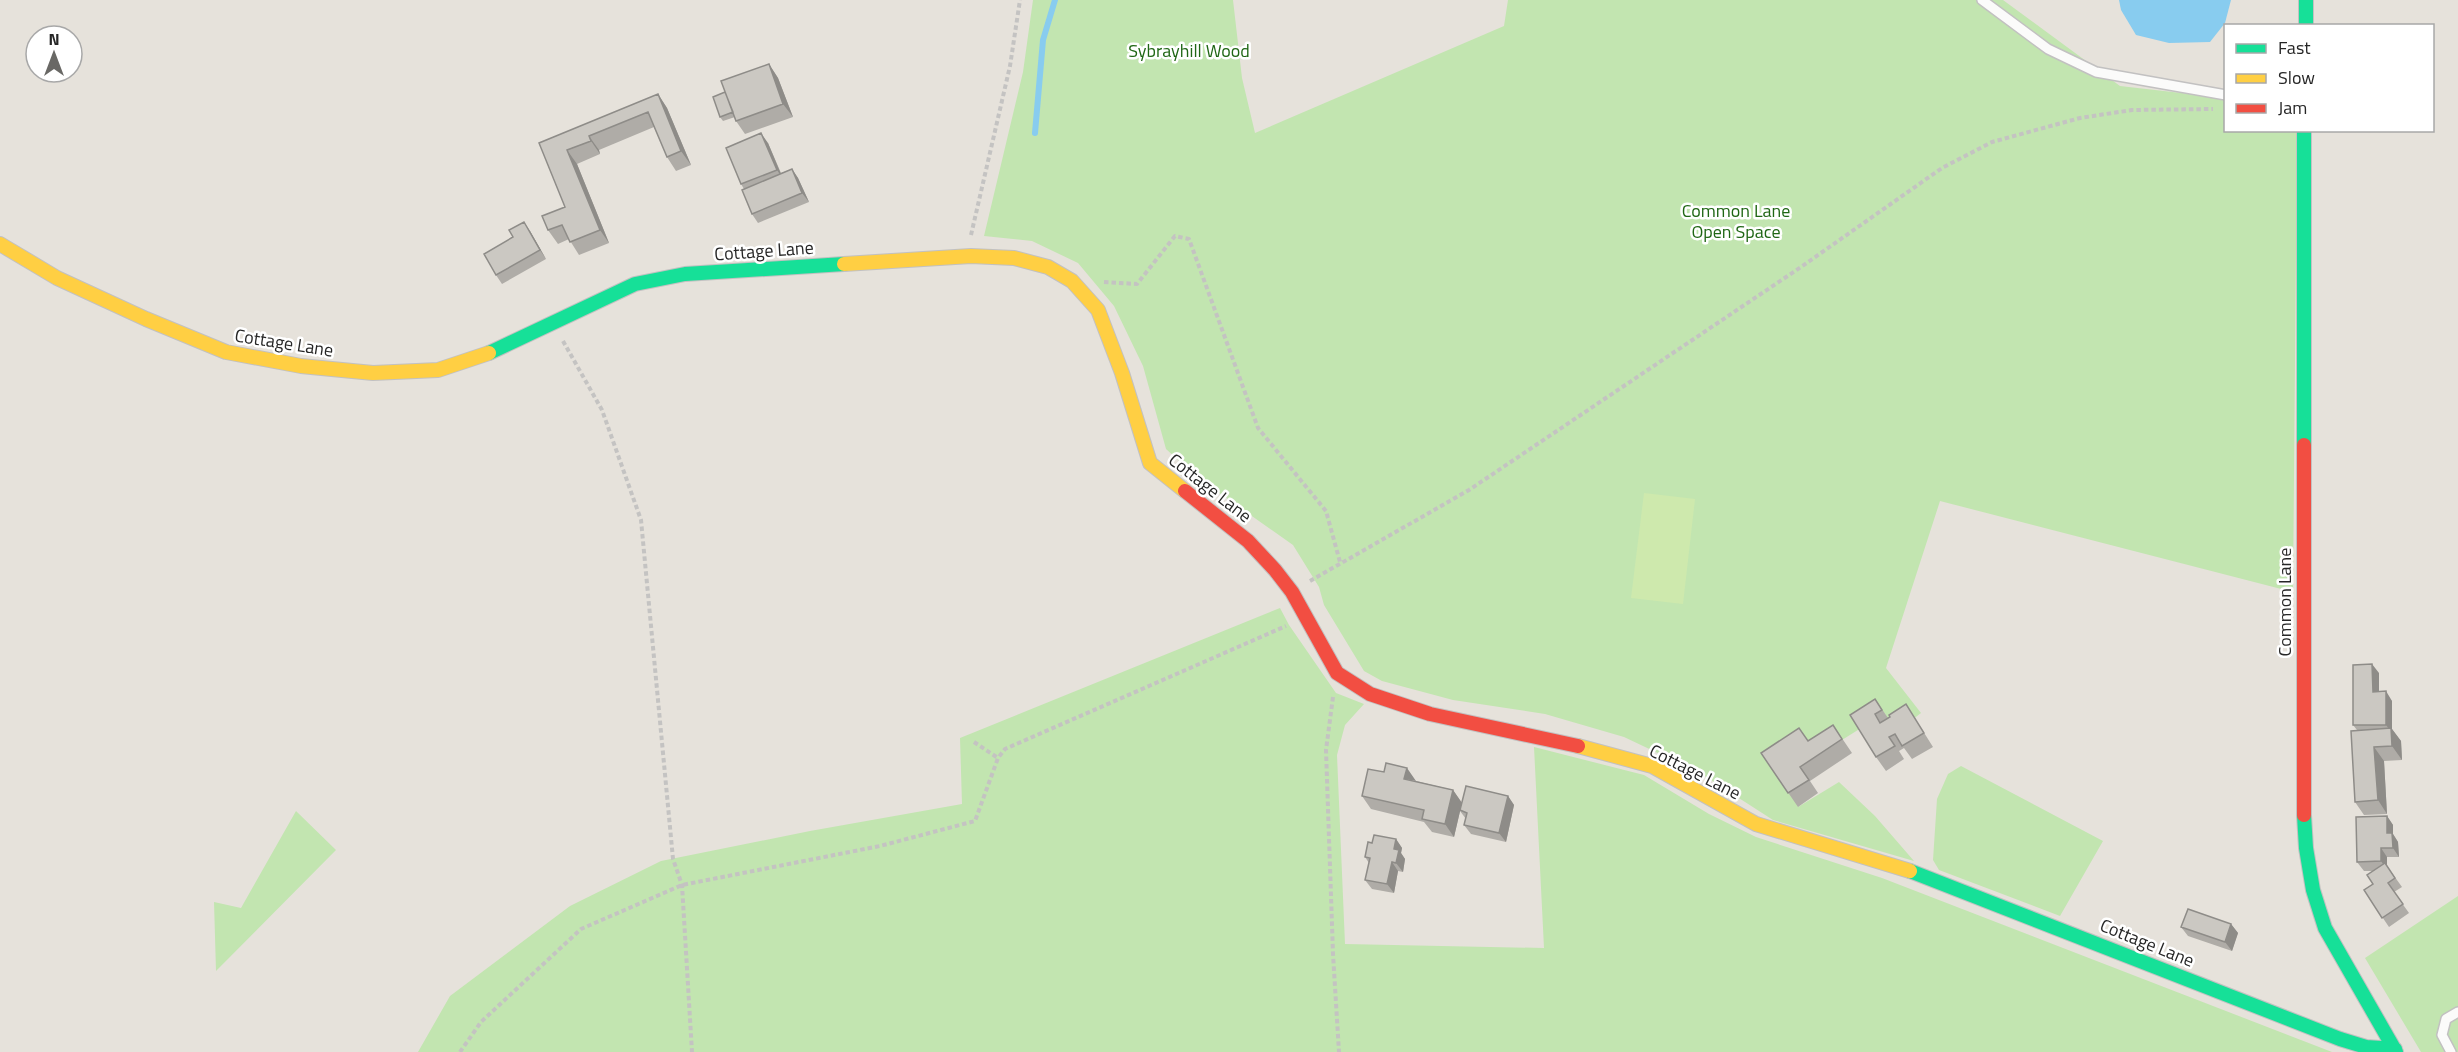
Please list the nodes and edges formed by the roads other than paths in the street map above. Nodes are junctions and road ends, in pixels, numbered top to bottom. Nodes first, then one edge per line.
1 (1982, 0) edge
2 (2306, 0) edge
3 (2306, 24) edge
4 (2224, 95) edge
5 (2304, 132) edge
6 (0, 244) edge
7 (2458, 1012) edge
8 (2395, 1051) edge
9 (2451, 1052) edge

1 - 4 lane
2 - 3 street
5 - 8 street, Common Lane
6 - 8 street, Cottage Lane
7 - 9 lane

